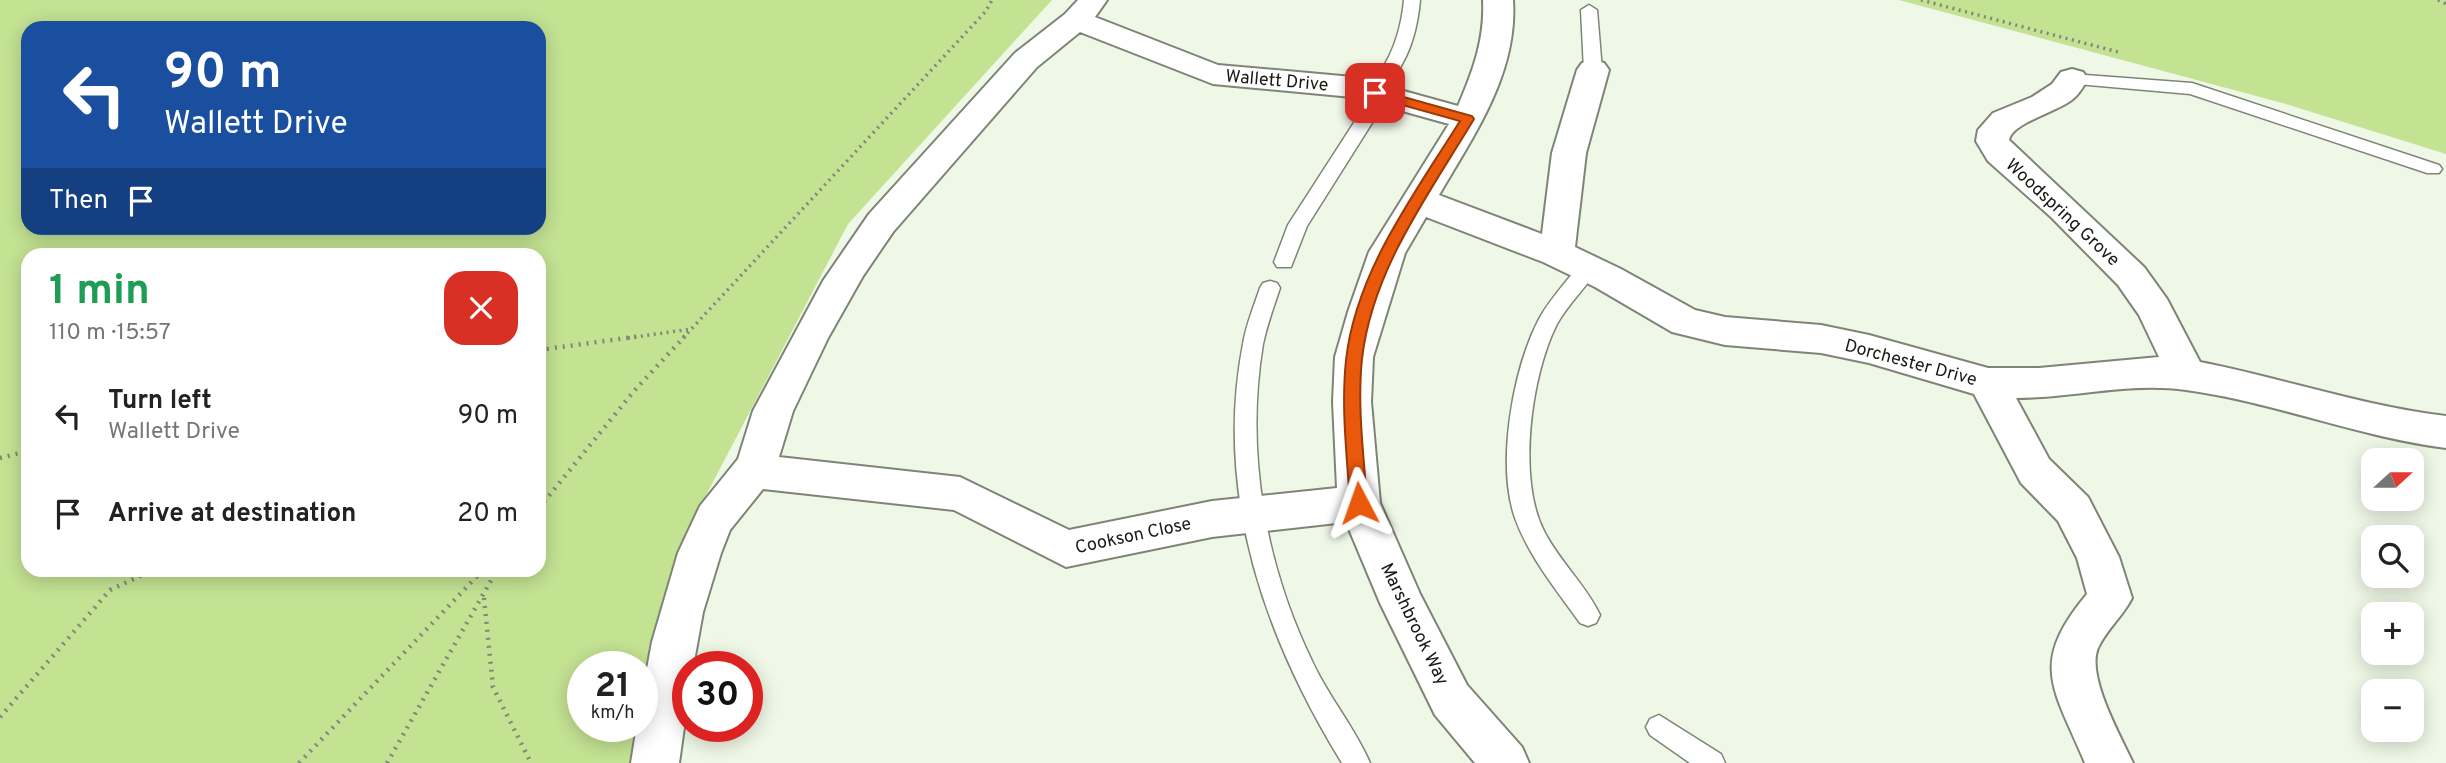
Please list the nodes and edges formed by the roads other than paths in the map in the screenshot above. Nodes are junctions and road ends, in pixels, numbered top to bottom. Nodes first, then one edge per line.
1 (1412, 0) edge
2 (1498, 0) edge
3 (1086, 10) edge
4 (1589, 10) dead end
5 (1593, 70) joint
6 (2072, 79) joint
7 (1375, 93) junction
8 (1468, 119) junction
9 (2433, 169) dead end
10 (1419, 201) junction
11 (1556, 253) junction
12 (1284, 262) dead end
13 (1588, 268) junction
14 (1270, 288) dead end
15 (2187, 375) junction
16 (1988, 383) junction
17 (2446, 432) edge
18 (752, 471) junction
19 (1359, 503) junction
20 (1252, 514) junction
21 (1588, 615) dead end
22 (1659, 727) dead end
23 (655, 763) edge
24 (1357, 763) edge
25 (1505, 763) edge
26 (1712, 763) edge
27 (2109, 763) edge

1 - 7 lane
2 - 8 street, Marshbrook Way
3 - 7 street, Wallett Drive
3 - 18 street
4 - 5 lane
5 - 11 street
6 - 9 lane
6 - 15 street, Woodspring Grove
7 - 8 street, Wallett Drive
7 - 12 lane
8 - 10 street, Marshbrook Way
10 - 11 street, Dorchester Drive
10 - 19 street, Marshbrook Way
11 - 13 street, Dorchester Drive
13 - 16 street, Dorchester Drive
13 - 21 lane
14 - 20 lane
15 - 16 street, Dorchester Drive
15 - 17 street, Dorchester Drive
16 - 27 street
18 - 20 street, Cookson Close
18 - 23 street
19 - 20 street, Cookson Close
19 - 25 street, Marshbrook Way
20 - 24 lane
22 - 26 lane

